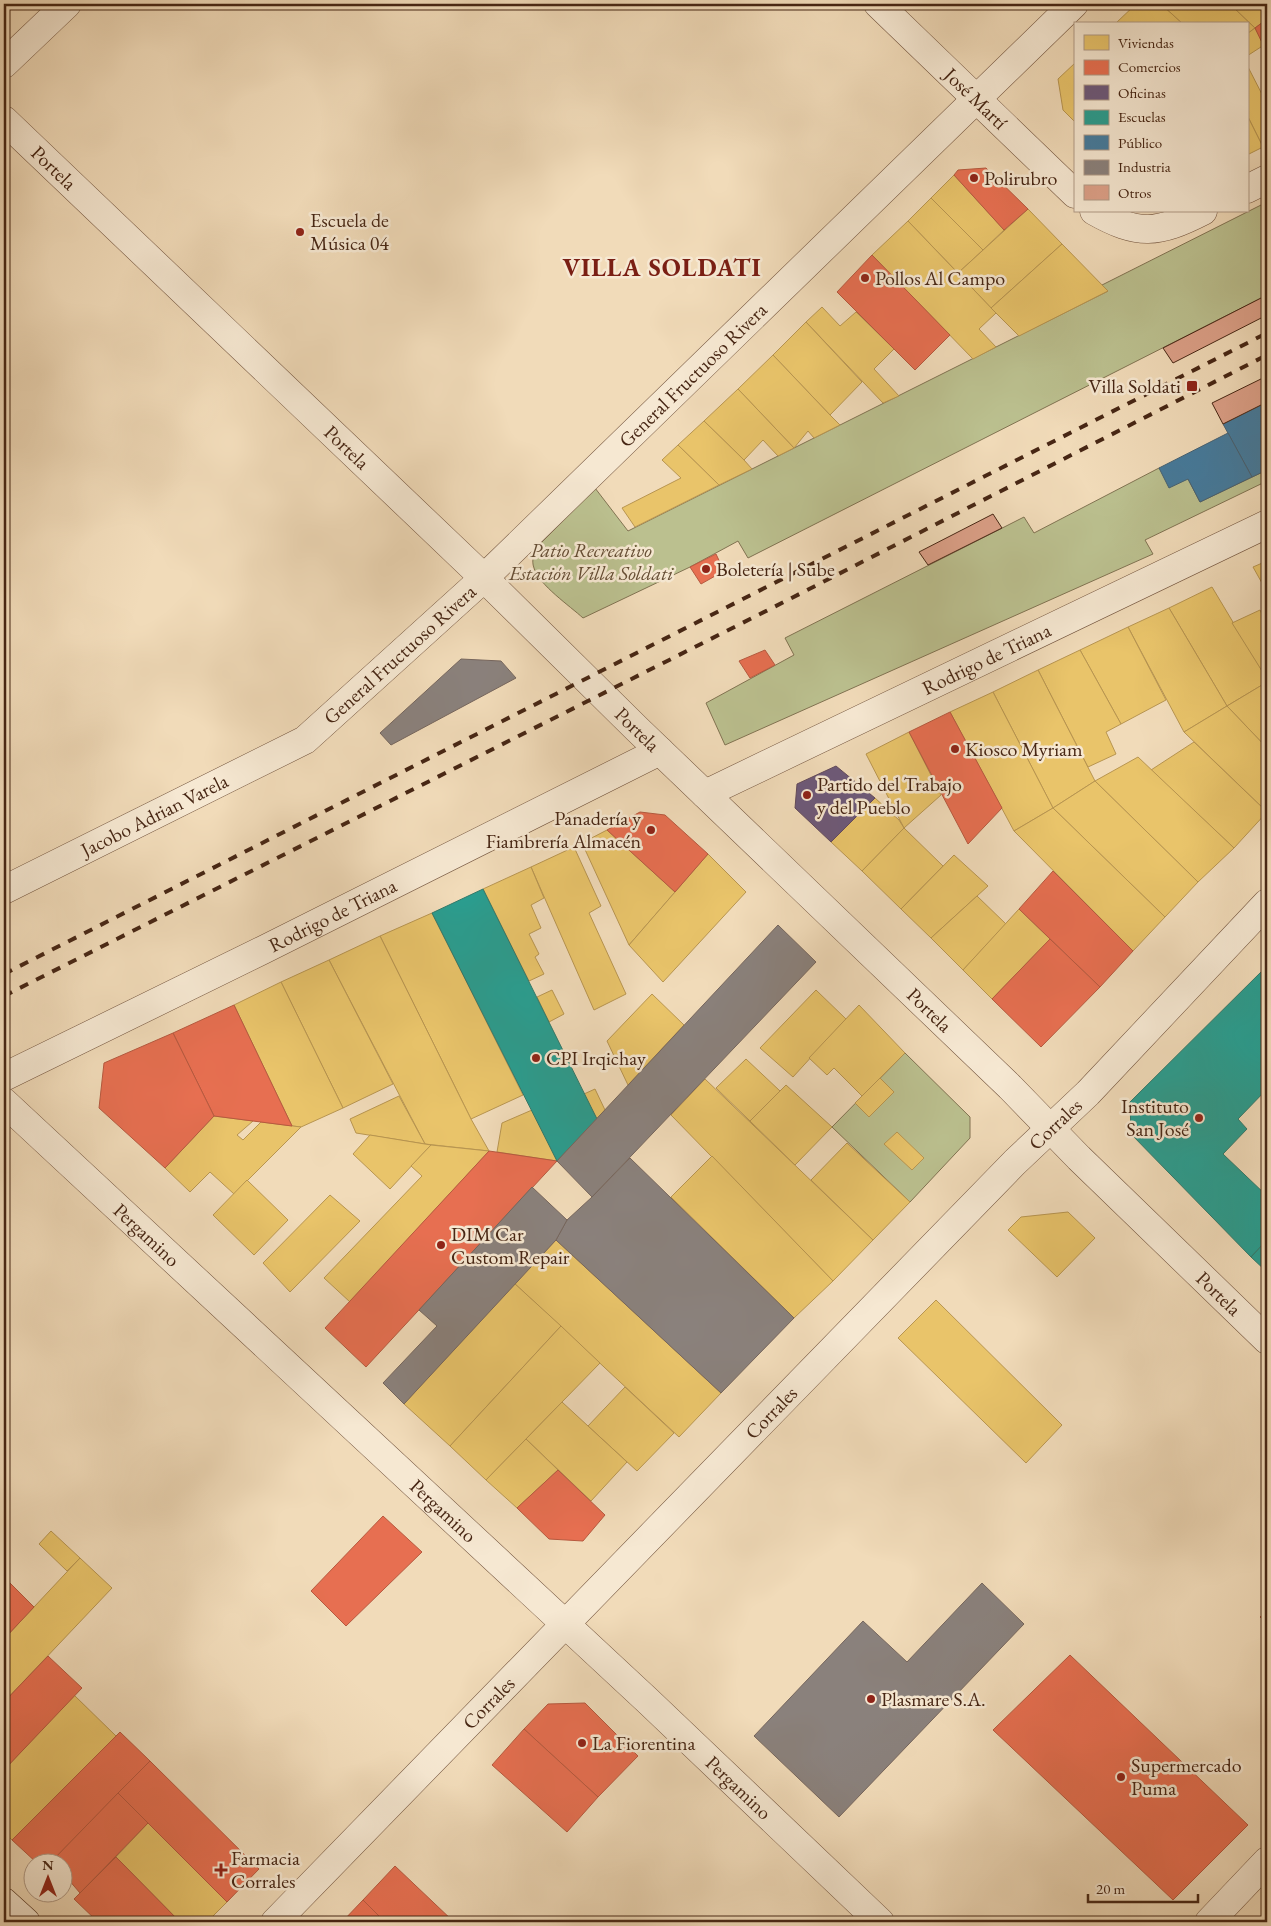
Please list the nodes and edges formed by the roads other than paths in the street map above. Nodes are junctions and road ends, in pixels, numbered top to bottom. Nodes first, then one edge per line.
1 (67, 4) edge
2 (878, 4) edge
3 (1074, 4) edge
4 (4, 64) edge
5 (976, 99) junction
6 (4, 120) edge
7 (1267, 180) edge
8 (1248, 190) edge
9 (1074, 193) edge
10 (1096, 212) edge
11 (1202, 212) edge
12 (1267, 524) edge
13 (484, 578) junction
14 (305, 740) joint
15 (660, 751) junction
16 (706, 794) junction
17 (4, 890) edge
18 (1267, 903) edge
19 (4, 1077) edge
20 (4, 1102) edge
21 (1050, 1128) junction
22 (1267, 1340) edge
23 (566, 1625) junction
24 (1267, 1861) edge
25 (4, 1902) edge
26 (26, 1922) edge
27 (275, 1922) edge
28 (880, 1922) edge
29 (1209, 1922) edge

1 - 4 street
2 - 5 street, José Martí
3 - 5 street, General Fructuoso Rivera
5 - 9 street, José Martí
5 - 13 street, General Fructuoso Rivera
6 - 13 street, Portela
7 - 8 street
10 - 11 street
12 - 16 street, Rodrigo de Triana
13 - 14 street, General Fructuoso Rivera
13 - 15 street, Portela
14 - 17 street, Jacobo Adrian Varela
15 - 16 street, Portela
15 - 19 street, Rodrigo de Triana
16 - 21 street, Portela
18 - 21 street, Corrales
20 - 23 street, Pergamino
21 - 22 street, Portela
21 - 23 street, Corrales
23 - 27 street, Corrales
23 - 28 street, Pergamino
24 - 29 street
25 - 26 street

